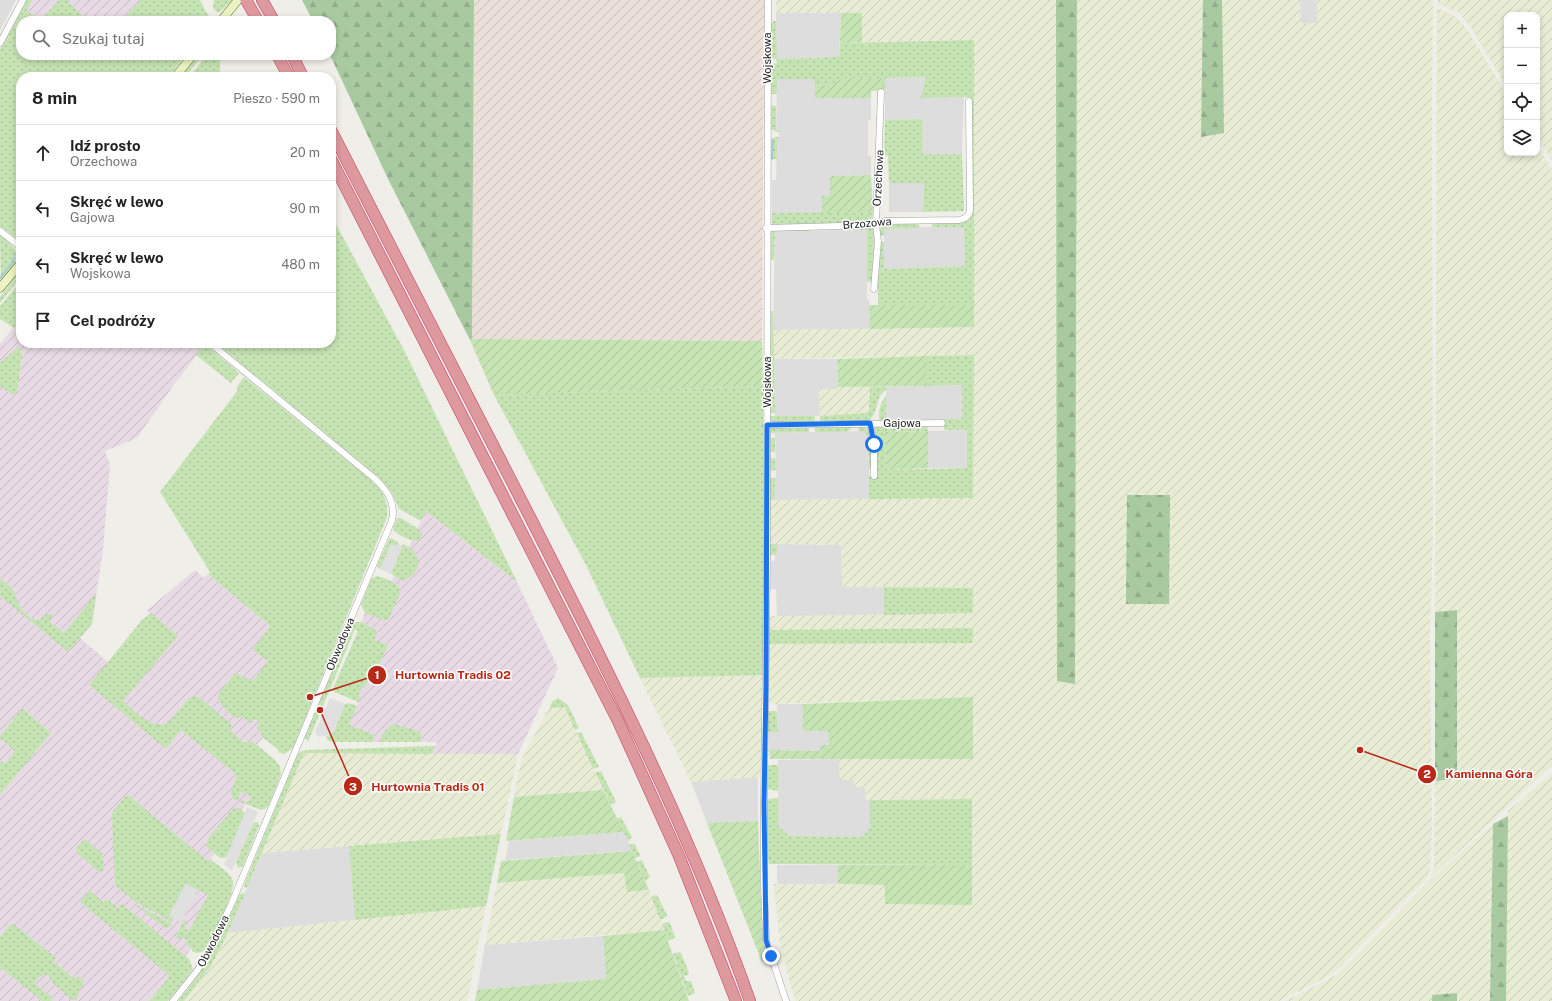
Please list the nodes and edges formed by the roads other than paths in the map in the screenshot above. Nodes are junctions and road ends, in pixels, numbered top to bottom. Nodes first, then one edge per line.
1 (23, 0) edge
2 (262, 0) edge
3 (768, 0) edge
4 (244, 1) edge
5 (227, 16) edge
6 (254, 16) edge
7 (271, 16) edge
8 (0, 43) edge
9 (189, 60) edge
10 (280, 60) edge
11 (294, 60) edge
12 (179, 72) edge
13 (286, 72) edge
14 (300, 72) edge
15 (881, 92) dead end
16 (969, 101) dead end
17 (336, 140) edge
18 (336, 169) edge
19 (876, 225) junction
20 (766, 228) junction
21 (0, 231) edge
22 (16, 243) edge
23 (16, 269) edge
24 (0, 288) edge
25 (874, 289) dead end
26 (216, 348) edge
27 (870, 423) junction
28 (942, 423) dead end
29 (767, 425) junction
30 (874, 476) dead end
31 (173, 1001) edge
32 (736, 1001) edge
33 (750, 1001) edge
34 (786, 1001) edge

1 - 8 street
2 - 7 highway
3 - 20 street, Wojskowa
4 - 5 street
4 - 6 highway
9 - 12 street
10 - 13 highway
11 - 14 highway
15 - 19 street, Orzechowa
16 - 19 street, Brzozowa
17 - 33 highway
18 - 32 highway
19 - 20 street, Brzozowa
19 - 25 street, Orzechowa
20 - 29 street, Wojskowa
21 - 22 street
23 - 24 street
26 - 31 street, Obwodowa
27 - 28 street, Gajowa
27 - 29 street, Gajowa
27 - 30 street
29 - 34 street, Wojskowa

